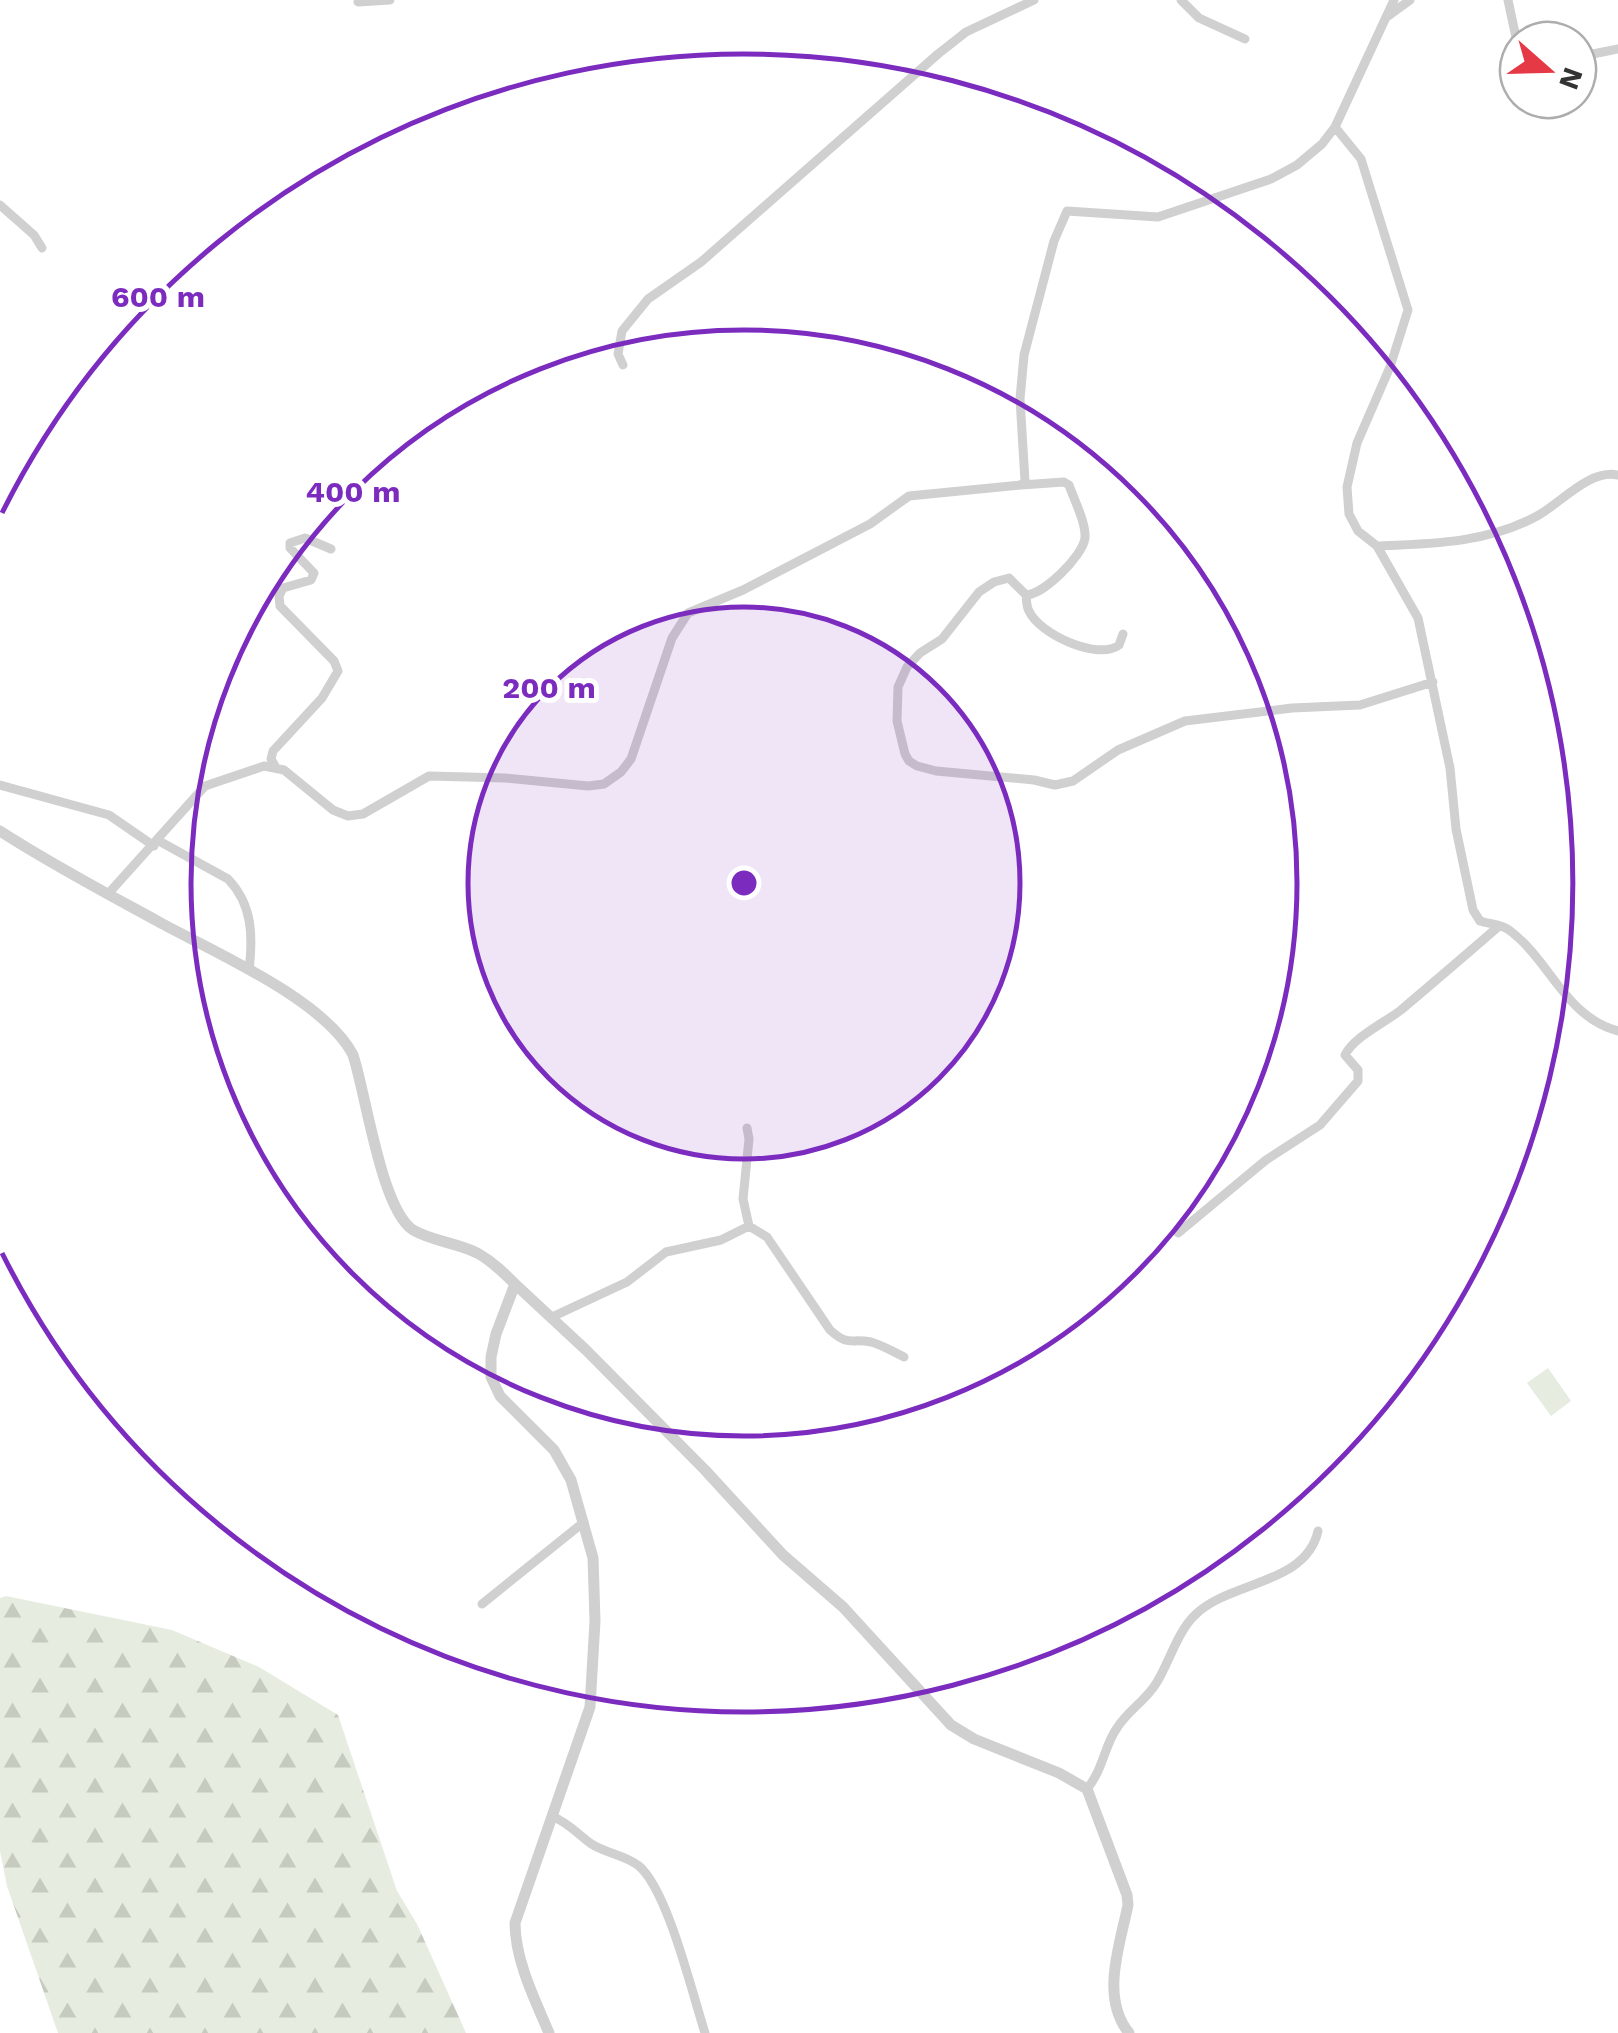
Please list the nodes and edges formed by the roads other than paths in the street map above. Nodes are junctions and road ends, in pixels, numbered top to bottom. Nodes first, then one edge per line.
1 (390, 0) edge
2 (1034, 0) edge
3 (1180, 0) edge
4 (1394, 0) edge
5 (1410, 0) edge
6 (358, 2) edge
7 (1388, 16) junction
8 (1246, 38) dead end
9 (1335, 126) junction
10 (0, 205) edge
11 (42, 248) dead end
12 (623, 365) dead end
13 (1618, 475) edge
14 (1020, 485) junction
15 (1376, 546) junction
16 (332, 548) dead end
17 (1026, 595) junction
18 (1123, 634) dead end
19 (1433, 682) junction
20 (275, 766) junction
21 (0, 784) edge
22 (0, 831) edge
23 (156, 844) junction
24 (108, 894) junction
25 (1499, 926) junction
26 (249, 970) junction
27 (1618, 1031) edge
28 (747, 1128) dead end
29 (749, 1226) junction
30 (1178, 1233) dead end
31 (515, 1284) junction
32 (552, 1317) junction
33 (904, 1357) dead end
34 (584, 1522) junction
35 (1318, 1531) dead end
36 (482, 1604) dead end
37 (1086, 1790) junction
38 (552, 1816) junction
39 (550, 2033) edge
40 (705, 2033) edge
41 (1129, 2033) edge

1 - 6 street
2 - 12 street
3 - 8 street
4 - 7 street
5 - 7 street
7 - 9 street
9 - 14 street
9 - 15 street
10 - 11 street
13 - 15 street
14 - 17 street
14 - 20 street
15 - 19 street
16 - 20 street
17 - 18 street
17 - 19 street
19 - 25 street
20 - 23 street
21 - 23 street
22 - 24 street
23 - 24 street
23 - 26 street
24 - 26 street
25 - 27 street
25 - 30 street
26 - 31 street
28 - 29 street
29 - 32 street
29 - 33 street
31 - 32 street
31 - 34 street
32 - 37 street
34 - 36 street
34 - 38 street
35 - 37 street
37 - 41 street
38 - 39 street
38 - 40 street

